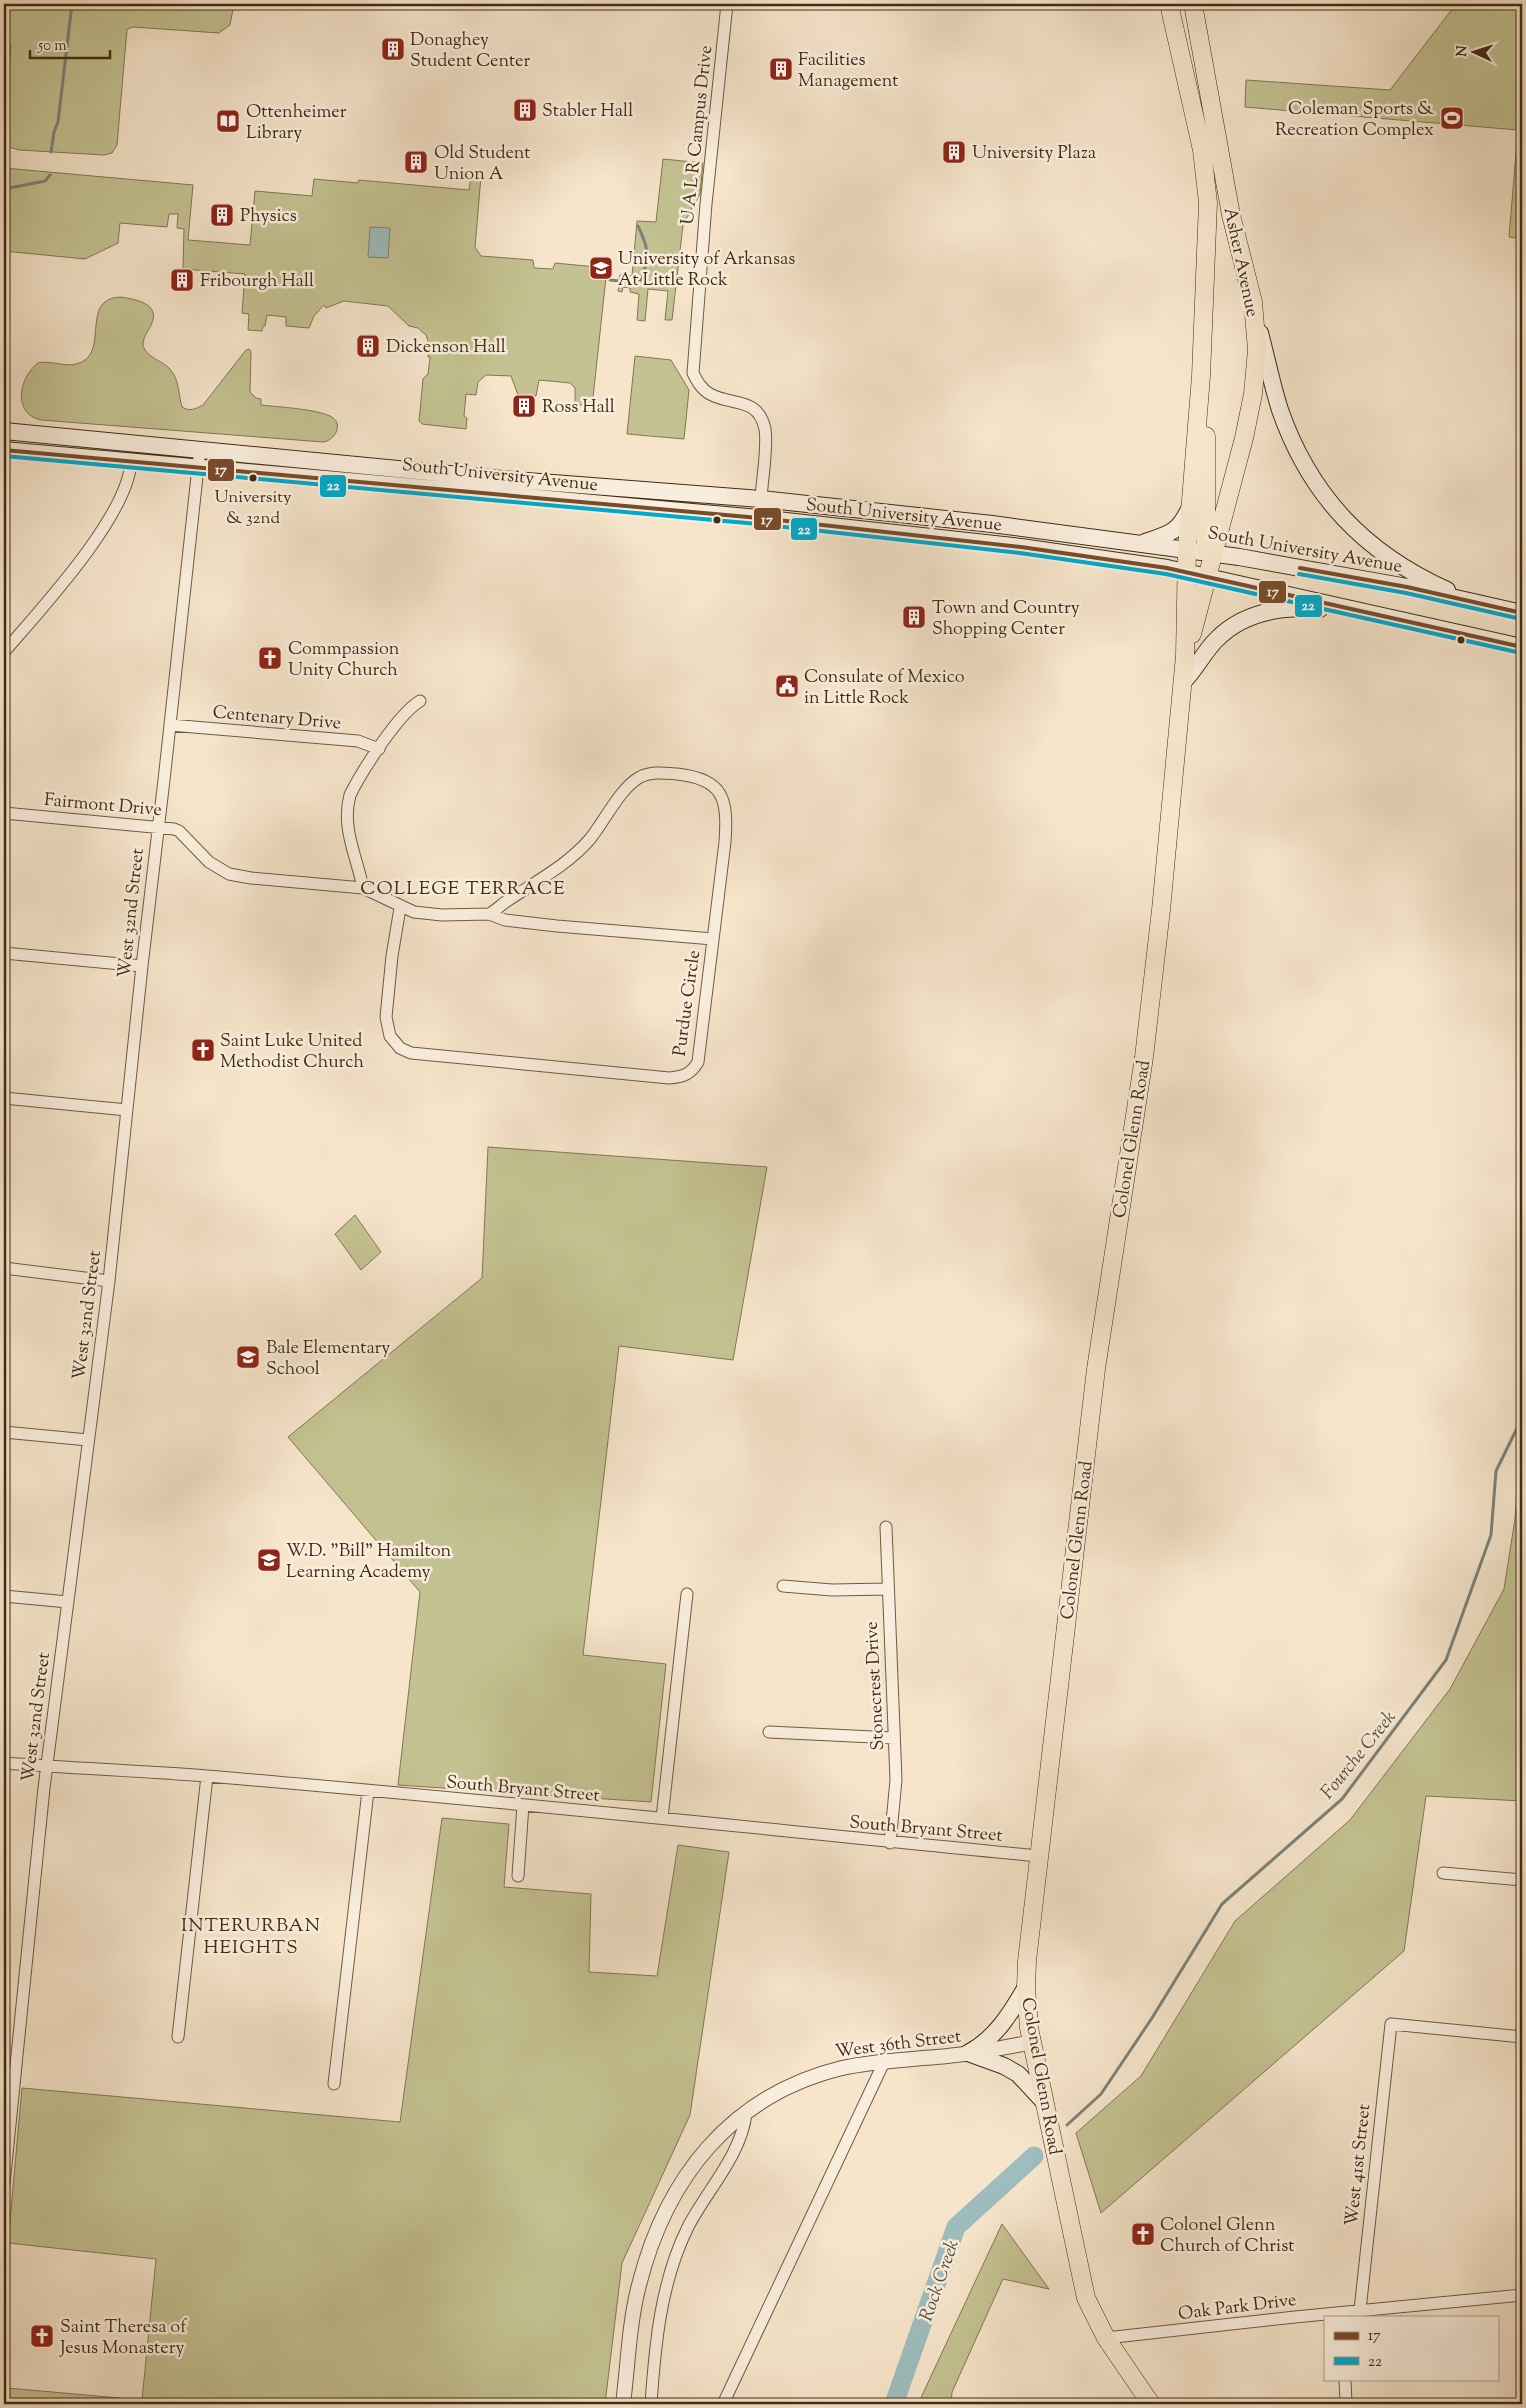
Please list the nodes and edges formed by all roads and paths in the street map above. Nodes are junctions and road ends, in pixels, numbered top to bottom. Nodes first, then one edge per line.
1 (727, 4) edge
2 (1169, 4) edge
3 (1192, 4) edge
4 (1253, 302) junction
5 (1201, 376) junction
6 (4, 431) edge
7 (200, 449) junction
8 (4, 450) edge
9 (131, 461) junction
10 (198, 467) junction
11 (761, 499) junction
12 (1190, 508) junction
13 (1139, 544) junction
14 (1187, 550) junction
15 (1210, 552) junction
16 (1186, 573) junction
17 (1207, 577) junction
18 (1501, 608) junction
19 (1362, 612) junction
20 (1522, 613) edge
21 (1522, 647) edge
22 (4, 652) edge
23 (1185, 656) junction
24 (1183, 682) junction
25 (420, 701) dead end
26 (170, 725) junction
27 (379, 749) junction
28 (4, 813) edge
29 (157, 827) junction
30 (363, 888) junction
31 (400, 908) junction
32 (489, 914) junction
33 (713, 939) junction
34 (4, 953) edge
35 (142, 966) junction
36 (4, 1098) edge
37 (127, 1110) junction
38 (4, 1268) edge
39 (109, 1281) junction
40 (4, 1432) edge
41 (88, 1440) junction
42 (886, 1527) dead end
43 (783, 1586) dead end
44 (887, 1589) junction
45 (687, 1594) dead end
46 (4, 1596) edge
47 (68, 1602) junction
48 (769, 1732) dead end
49 (894, 1738) junction
50 (4, 1763) edge
51 (48, 1766) junction
52 (207, 1776) junction
53 (368, 1791) junction
54 (523, 1805) junction
55 (662, 1818) junction
56 (890, 1843) junction
57 (1039, 1856) junction
58 (1443, 1873) dead end
59 (518, 1876) dead end
60 (1522, 1880) edge
61 (1026, 1987) junction
62 (178, 2037) dead end
63 (1522, 2037) edge
64 (1033, 2042) junction
65 (968, 2053) junction
66 (885, 2060) junction
67 (334, 2084) dead end
68 (1045, 2103) junction
69 (746, 2112) junction
70 (4, 2179) edge
71 (1522, 2295) edge
72 (1360, 2310) junction
73 (1338, 2315) edge
74 (1324, 2316) edge
75 (1106, 2338) junction
76 (1345, 2380) edge
77 (623, 2404) edge
78 (651, 2404) edge
79 (723, 2404) edge
80 (1151, 2404) edge
81 (1346, 2404) edge

1 - 11 street, U A L R Campus Drive
2 - 5 main road, Asher Avenue
3 - 4 main road, Asher Avenue
4 - 15 main road, Asher Avenue
4 - 18 main road
5 - 12 main road, Asher Avenue
5 - 15 main road, Colonel Glenn Road
6 - 7 main road, South University Avenue
7 - 10 street, West 32nd Street
7 - 11 main road, South University Avenue
8 - 9 main road, South University Avenue
9 - 10 main road, South University Avenue
9 - 22 street
10 - 16 main road, South University Avenue
10 - 26 street, West 32nd Street
11 - 13 main road, South University Avenue
12 - 13 main road
12 - 14 main road, Asher Avenue
13 - 14 main road, South University Avenue
14 - 15 main road, South University Avenue
14 - 16 main road, Asher Avenue
15 - 17 main road, Colonel Glenn Road
15 - 18 main road, South University Avenue
16 - 17 main road, South University Avenue
16 - 23 main road, Colonel Glenn Road
17 - 19 main road, South University Avenue
17 - 23 main road, Colonel Glenn Road
18 - 20 main road, South University Avenue
19 - 21 main road, South University Avenue
19 - 24 main road
23 - 24 main road, Colonel Glenn Road
24 - 57 main road, Colonel Glenn Road
25 - 27 street
26 - 27 street, Centenary Drive
26 - 29 street, West 32nd Street
27 - 30 street
28 - 29 street, Fairmont Drive
29 - 30 street, Fairmont Drive
29 - 35 street, West 32nd Street
30 - 31 street, Fairmont Drive
31 - 32 street, Fairmont Drive
31 - 33 street, Purdue Circle
32 - 33 street, Fairmont Drive
32 - 33 street, Purdue Circle
34 - 35 street
35 - 37 street, West 32nd Street
36 - 37 street
37 - 39 street, West 32nd Street
38 - 39 street
39 - 41 street, West 32nd Street
40 - 41 street
41 - 47 street, West 32nd Street
42 - 44 street, Stonecrest Drive
43 - 44 street
44 - 49 street, Stonecrest Drive
45 - 55 street
46 - 47 street
47 - 51 street, West 32nd Street
48 - 49 street
49 - 56 street, Stonecrest Drive
50 - 51 street, South Bryant Street
51 - 52 street, South Bryant Street
51 - 70 street, West 32nd Street
52 - 53 street, South Bryant Street
52 - 62 street
53 - 54 street, South Bryant Street
53 - 67 street
54 - 55 street, South Bryant Street
54 - 59 street
55 - 56 street, South Bryant Street
56 - 57 street, South Bryant Street
57 - 61 main road, Colonel Glenn Road
58 - 60 street
61 - 64 main road, Colonel Glenn Road
61 - 65 main road
63 - 72 street, West 41st Street
64 - 65 street, West 36th Street
64 - 68 main road, Colonel Glenn Road
65 - 66 street, West 36th Street
65 - 68 main road
66 - 69 street, West 36th Street
66 - 79 street
68 - 75 main road, Colonel Glenn Road
69 - 77 street, West 36th Street
69 - 78 street
71 - 72 street, Oak Park Drive
72 - 73 street, Oak Park Drive
74 - 75 street, Oak Park Drive
75 - 80 main road, Colonel Glenn Road
76 - 81 street

